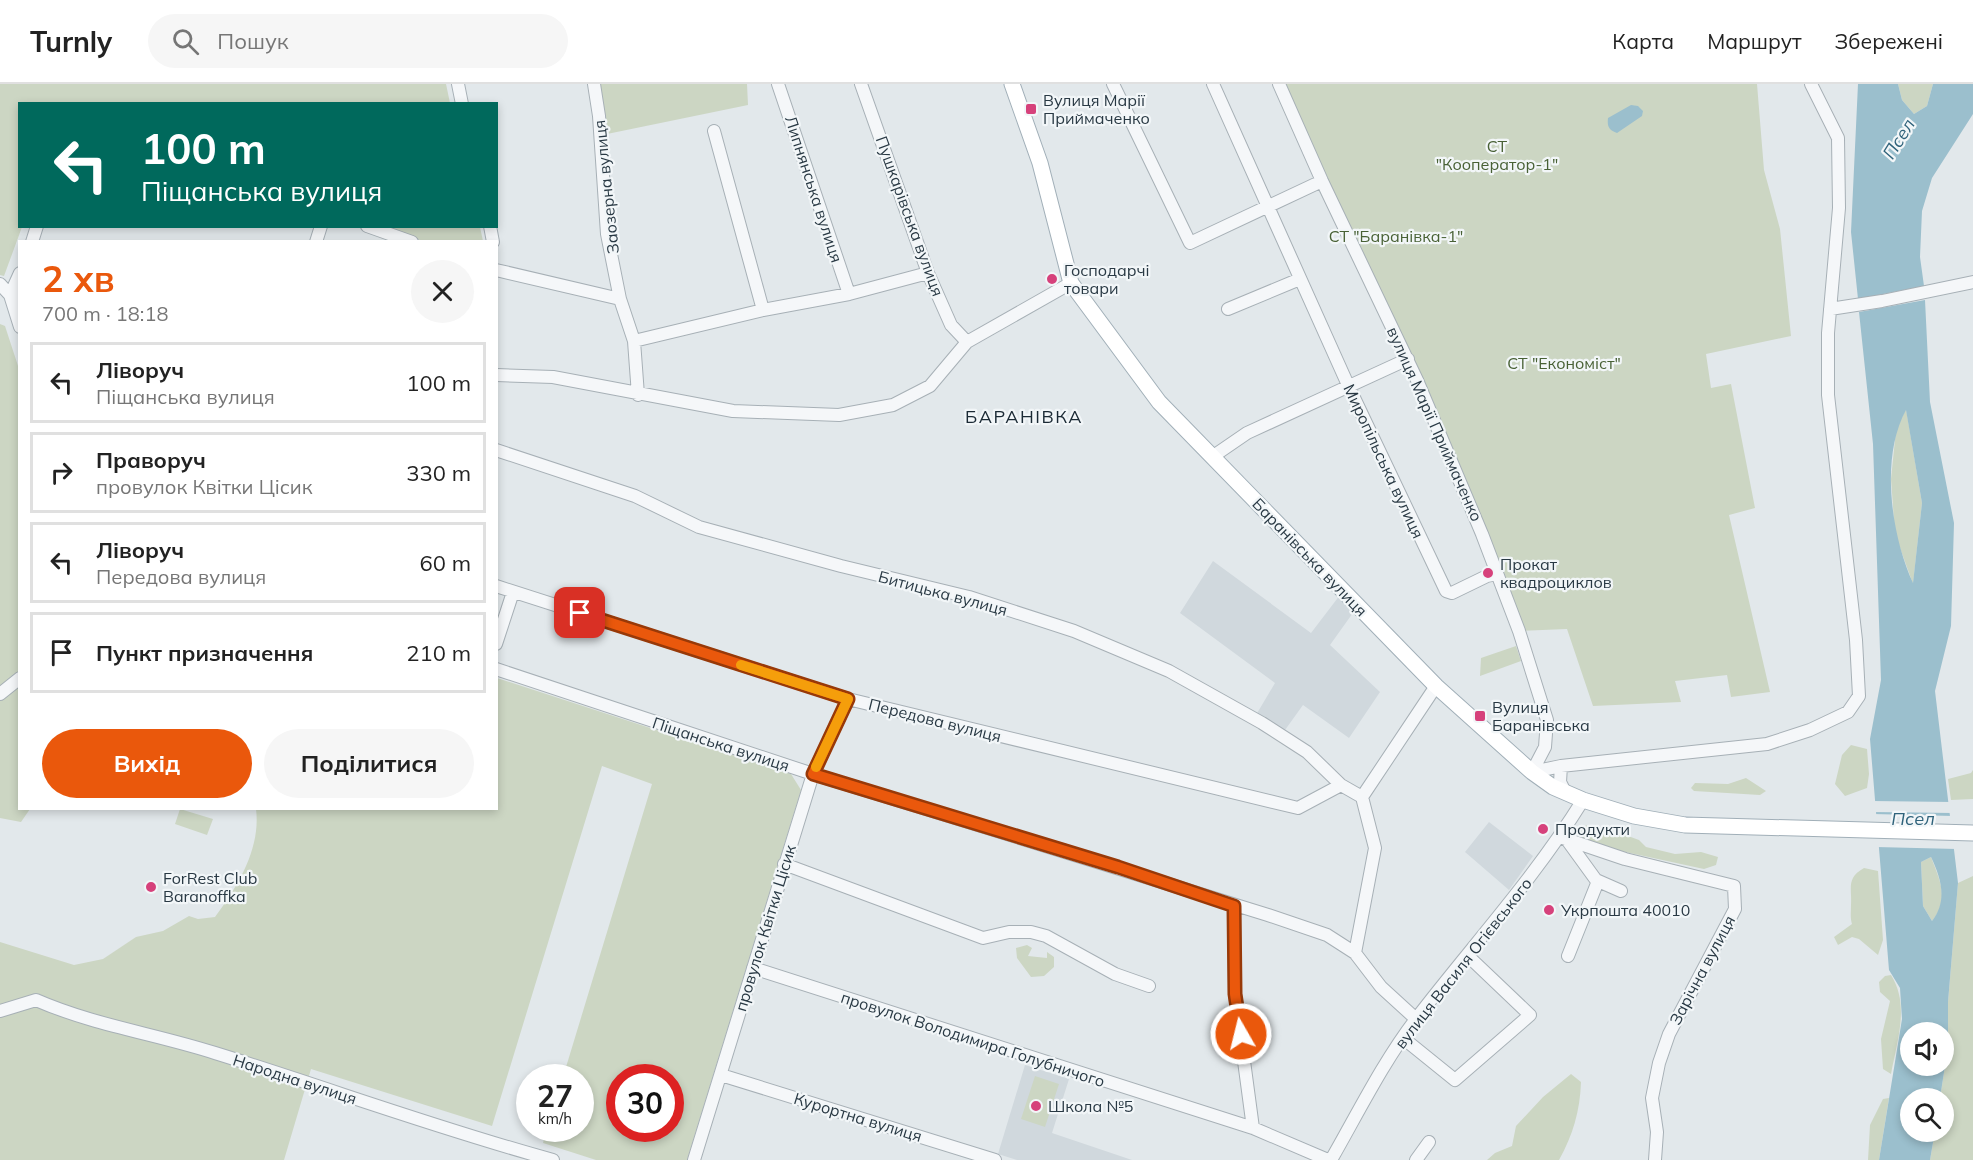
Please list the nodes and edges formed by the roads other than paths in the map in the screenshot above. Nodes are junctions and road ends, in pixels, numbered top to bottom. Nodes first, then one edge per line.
1 (458, 84) edge
2 (594, 84) edge
3 (777, 84) edge
4 (861, 84) edge
5 (1012, 84) edge
6 (1113, 84) edge
7 (1213, 84) edge
8 (1279, 84) edge
9 (1811, 84) edge
10 (462, 102) edge
11 (714, 131) dead end
12 (1322, 182) junction
13 (1266, 206) junction
14 (373, 228) edge
15 (406, 240) edge
16 (498, 270) edge
17 (928, 273) junction
18 (1300, 279) junction
19 (1973, 282) edge
20 (1071, 283) junction
21 (0, 284) edge
22 (849, 294) junction
23 (15, 296) edge
24 (620, 299) junction
25 (1228, 309) dead end
26 (1830, 309) junction
27 (763, 310) junction
28 (18, 315) edge
29 (634, 341) junction
30 (967, 342) junction
31 (1408, 359) junction
32 (498, 375) edge
33 (1348, 385) junction
34 (638, 395) junction
35 (498, 451) edge
36 (1212, 457) junction
37 (1497, 574) junction
38 (498, 587) edge
39 (513, 592) junction
40 (498, 638) edge
41 (498, 670) edge
42 (18, 680) edge
43 (1436, 686) junction
44 (0, 694) edge
45 (848, 699) junction
46 (1561, 766) junction
47 (1532, 772) junction
48 (813, 774) junction
49 (1341, 785) junction
50 (1565, 792) junction
51 (1362, 797) junction
52 (1583, 800) junction
53 (1973, 833) edge
54 (1564, 838) junction
55 (784, 864) junction
56 (1598, 881) junction
57 (1621, 891) dead end
58 (1234, 906) junction
59 (1355, 953) junction
60 (1468, 956) junction
61 (1569, 956) dead end
62 (753, 968) junction
63 (1149, 986) dead end
64 (0, 1011) edge
65 (1416, 1019) junction
66 (1403, 1038) junction
67 (721, 1075) junction
68 (1253, 1128) junction
69 (1428, 1142) dead end
70 (553, 1160) edge
71 (694, 1160) edge
72 (995, 1160) edge
73 (1329, 1160) edge
74 (1416, 1160) edge
75 (1655, 1160) edge

1 - 10 street
2 - 24 street, Заозерна вулиця
3 - 22 street, Липнянська вулиця
4 - 17 street, Пушкарівська вулиця
5 - 20 main road, Баранівська вулиця
6 - 13 street
7 - 13 street, Миропільська вулиця
8 - 12 street, вулиця Марії Приймаченко
9 - 26 street
11 - 27 street
12 - 13 street
12 - 31 street, вулиця Марії Приймаченко
13 - 18 street, Миропільська вулиця
14 - 15 street
16 - 24 street
17 - 22 street
17 - 30 street, Пушкарівська вулиця
18 - 25 street
18 - 33 street, Миропільська вулиця
19 - 26 street
20 - 30 street
20 - 36 main road, Баранівська вулиця
21 - 23 street
22 - 27 street
23 - 28 street
24 - 29 street, Заозерна вулиця
26 - 46 street
27 - 29 street
29 - 34 street, Заозерна вулиця
30 - 34 street
31 - 33 street
31 - 37 street, вулиця Марії Приймаченко
32 - 34 street
33 - 36 street
33 - 37 street, Миропільська вулиця
35 - 49 street, Битицька вулиця
36 - 43 main road, Баранівська вулиця
37 - 47 street, вулиця Марії Приймаченко
38 - 39 street, Передова вулиця
39 - 40 street
39 - 45 street, Передова вулиця
41 - 48 street, Піщанська вулиця
42 - 44 street
43 - 47 main road, Баранівська вулиця
43 - 51 street
45 - 48 street, провулок Квітки Цісик
45 - 49 street, Передова вулиця
46 - 47 street
46 - 50 street
47 - 50 main road, Баранівська вулиця
48 - 55 street, провулок Квітки Цісик
48 - 58 street, Піщанська вулиця
49 - 51 street, Битицька вулиця
50 - 52 main road, Баранівська вулиця
51 - 59 street
52 - 53 main road, Баранівська вулиця
52 - 54 street, вулиця Василя Огієвського
54 - 56 street
54 - 60 street, вулиця Василя Огієвського
54 - 75 street, Зарічна вулиця
55 - 62 street, провулок Квітки Цісик
55 - 63 street
56 - 57 street
56 - 61 street
58 - 59 street, Піщанська вулиця
58 - 68 street
59 - 65 street, Піщанська вулиця
60 - 65 street, вулиця Василя Огієвського
60 - 66 street
62 - 67 street, провулок Квітки Цісик
62 - 68 street, провулок Володимира Голубничого
64 - 70 street, Народна вулиця
65 - 66 street, вулиця Василя Огієвського
66 - 73 street, вулиця Василя Огієвського
67 - 71 street, провулок Квітки Цісик
67 - 72 street, Курортна вулиця
68 - 73 street, провулок Володимира Голубничого
69 - 74 street

